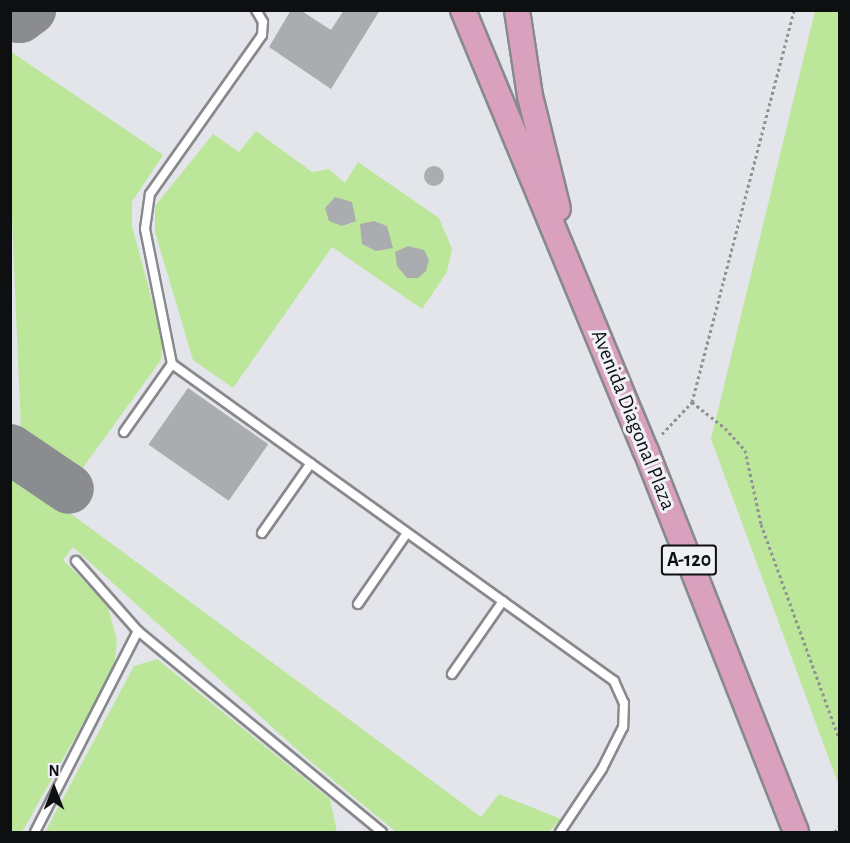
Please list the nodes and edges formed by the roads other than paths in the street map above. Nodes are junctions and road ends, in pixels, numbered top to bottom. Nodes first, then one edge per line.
1 (256, 10) edge
2 (463, 10) edge
3 (517, 10) edge
4 (581, 289) junction
5 (172, 364) junction
6 (124, 432) dead end
7 (310, 464) junction
8 (407, 532) junction
9 (262, 533) dead end
10 (76, 561) dead end
11 (503, 601) junction
12 (358, 604) dead end
13 (138, 631) junction
14 (452, 674) dead end
15 (35, 832) edge
16 (382, 832) edge
17 (560, 832) edge
18 (796, 832) edge

1 - 5 lane
2 - 4 main road, Avenida Diagonal Plaza / A-120
3 - 4 main road, A-120
4 - 18 main road, Avenida Diagonal Plaza / A-120
5 - 6 lane
5 - 7 lane
7 - 8 lane
7 - 9 lane
8 - 11 lane
8 - 12 lane
10 - 13 lane
11 - 14 lane
11 - 17 lane
13 - 15 lane
13 - 16 lane

